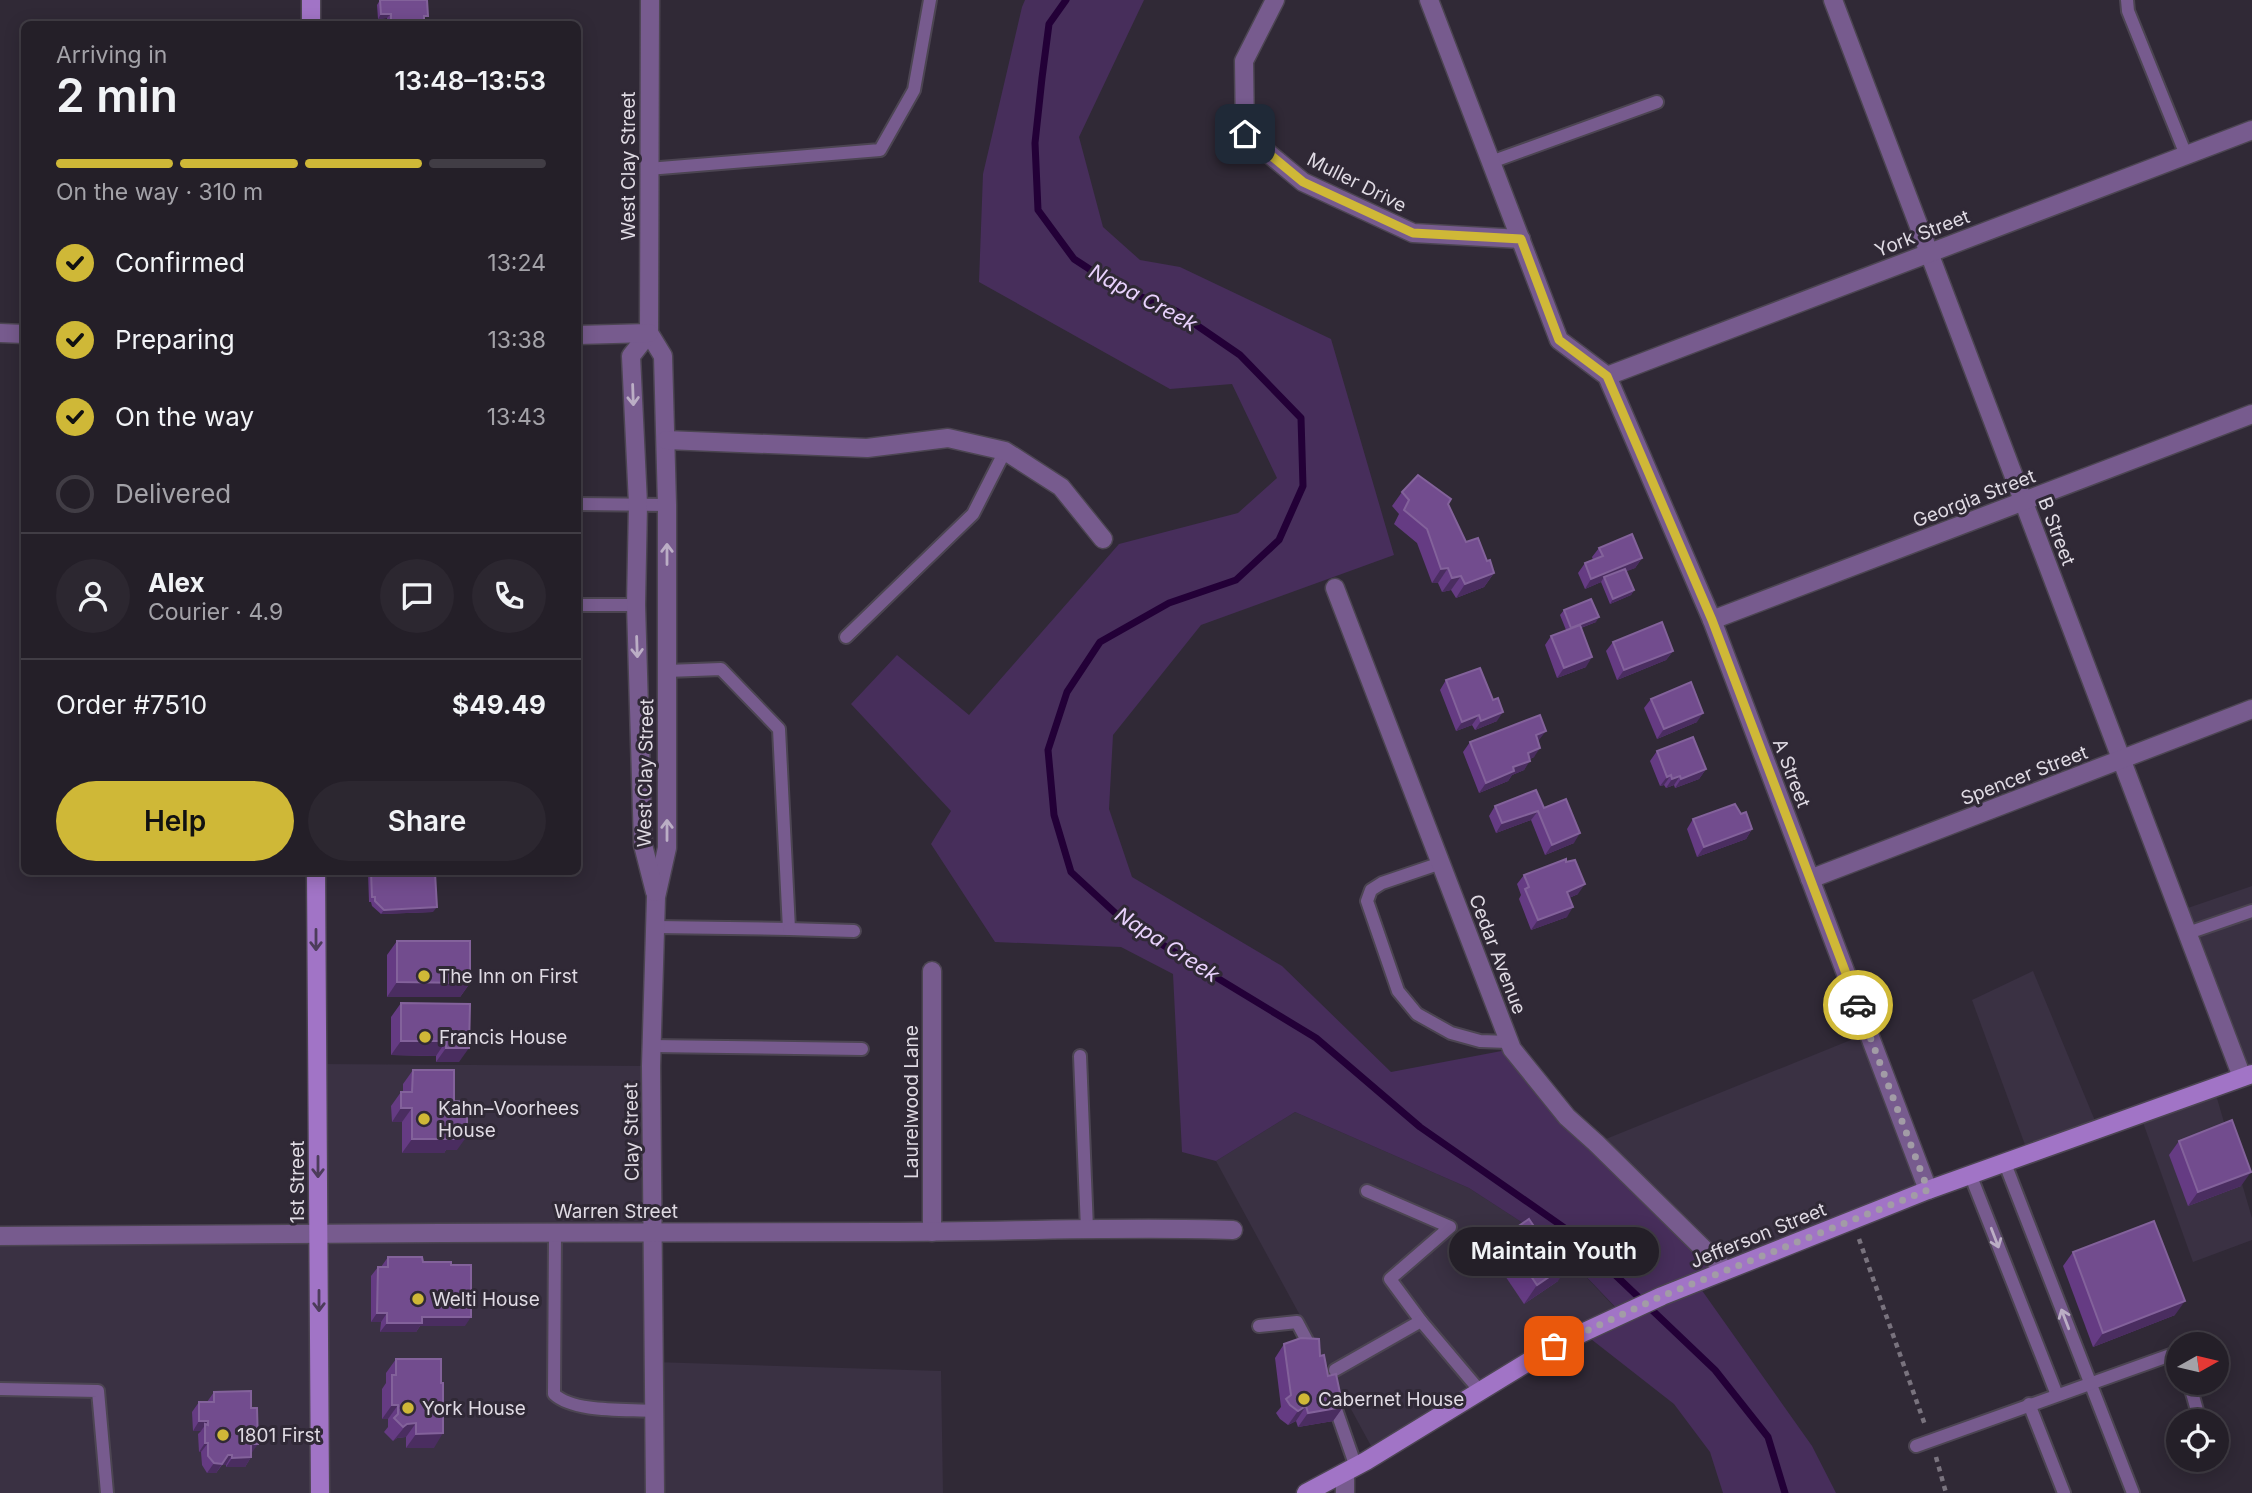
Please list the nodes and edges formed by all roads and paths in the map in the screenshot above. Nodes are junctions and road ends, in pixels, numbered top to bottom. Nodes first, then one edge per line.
1 (311, 0) edge
2 (650, 0) edge
3 (930, 0) edge
4 (1275, 0) edge
5 (1429, 0) edge
6 (1833, 0) edge
7 (2127, 0) edge
8 (311, 21) edge
9 (1657, 102) dead end
10 (2251, 134) edge
11 (2186, 155) junction
12 (1491, 162) junction
13 (648, 169) junction
14 (1521, 239) junction
15 (1929, 253) junction
16 (0, 333) edge
17 (649, 333) junction
18 (21, 334) edge
19 (581, 335) edge
20 (1607, 376) junction
21 (2252, 414) edge
22 (666, 440) junction
23 (1005, 451) junction
24 (2023, 502) junction
25 (581, 504) edge
26 (638, 504) junction
27 (667, 505) junction
28 (1103, 539) dead end
29 (1335, 588) dead end
30 (581, 605) edge
31 (636, 606) junction
32 (1712, 620) junction
33 (846, 637) dead end
34 (667, 671) junction
35 (2252, 709) edge
36 (2121, 760) junction
37 (1441, 863) junction
38 (316, 875) edge
39 (1810, 879) junction
40 (656, 897) junction
41 (2252, 911) edge
42 (656, 927) junction
43 (789, 929) junction
44 (854, 931) dead end
45 (2188, 933) junction
46 (932, 971) dead end
47 (1509, 1042) junction
48 (652, 1046) junction
49 (862, 1049) dead end
50 (1080, 1056) dead end
51 (2247, 1076) edge
52 (2004, 1161) junction
53 (1970, 1174) junction
54 (1928, 1190) junction
55 (1367, 1191) dead end
56 (1853, 1219) junction
57 (1087, 1229) junction
58 (1233, 1230) dead end
59 (555, 1232) junction
60 (653, 1232) junction
61 (932, 1232) junction
62 (318, 1233) junction
63 (0, 1236) edge
64 (1725, 1270) junction
65 (1421, 1321) junction
66 (1259, 1326) dead end
67 (2166, 1356) edge
68 (1326, 1368) junction
69 (2090, 1382) junction
70 (0, 1389) edge
71 (1479, 1391) junction
72 (2057, 1395) junction
73 (2029, 1404) junction
74 (654, 1411) junction
75 (1931, 1440) junction
76 (1916, 1446) dead end
77 (1351, 1470) junction
78 (107, 1493) edge
79 (320, 1493) edge
80 (655, 1493) edge
81 (1306, 1493) edge
82 (1345, 1493) edge
83 (1946, 1493) edge
84 (2064, 1493) edge
85 (2133, 1493) edge

1 - 8 main road
2 - 13 street, West Clay Street
3 - 13 lane
4 - 14 street, Muller Drive
5 - 12 street
6 - 15 street, B Street
7 - 11 lane
9 - 12 lane
10 - 11 street, York Street
11 - 15 street, York Street
12 - 14 street
13 - 17 street, West Clay Street
14 - 20 street
15 - 20 street, York Street
15 - 24 street, B Street
16 - 18 street
17 - 19 street
17 - 22 street, West Clay Street
17 -> 26 street, West Clay Street
20 - 32 street, A Street
21 - 24 street, Georgia Street
22 - 23 street
22 - 27 street, West Clay Street
23 - 28 street
23 - 33 lane
24 - 32 street, Georgia Street
24 - 36 street, B Street
25 - 26 lane
26 - 27 lane
26 - 31 street, West Clay Street
34 -> 27 street, West Clay Street
29 - 37 street, Cedar Avenue
30 - 31 lane
31 -> 40 street, West Clay Street
32 - 39 street, A Street
40 -> 34 street, West Clay Street
34 - 43 lane
35 - 36 street, Spencer Street
36 - 39 street, Spencer Street
36 - 45 street, B Street
37 - 47 street, Cedar Avenue
37 - 47 lane
38 -> 62 main road, 1st Street
39 - 54 street, A Street
40 - 42 street, Clay Street
41 - 45 lane
42 - 43 lane
42 - 48 street, Clay Street
43 - 44 lane
45 - 51 street, B Street
46 - 61 street, Laurelwood Lane
47 - 64 street, Cedar Avenue
48 - 49 lane
48 - 60 street, Clay Street
50 - 57 lane
51 - 52 main road, Jefferson Street
52 - 53 main road, Jefferson Street
69 -> 52 lane
53 - 54 main road, Jefferson Street
53 -> 72 lane
54 - 56 main road, Jefferson Street
55 - 65 lane
56 - 64 main road, Jefferson Street
56 - 75 path
57 - 58 street, Warren Street
57 - 61 street, Warren Street
59 - 60 street, Warren Street
59 - 62 street, Warren Street
59 - 74 lane
60 - 61 street, Warren Street
60 - 74 street, Clay Street
62 - 63 street, Warren Street
62 -> 79 main road, 1st Street
64 - 71 main road, Jefferson Street
65 - 68 lane
65 - 71 lane
66 - 68 lane
67 - 69 lane
68 - 77 lane
69 - 72 lane
69 - 85 lane
70 - 78 lane
71 - 77 main road, Jefferson Street
72 - 73 lane
73 - 75 lane
73 - 84 lane
74 - 80 street, Clay Street
75 - 76 lane
75 - 83 path
77 - 81 main road, Jefferson Street
77 - 82 street

